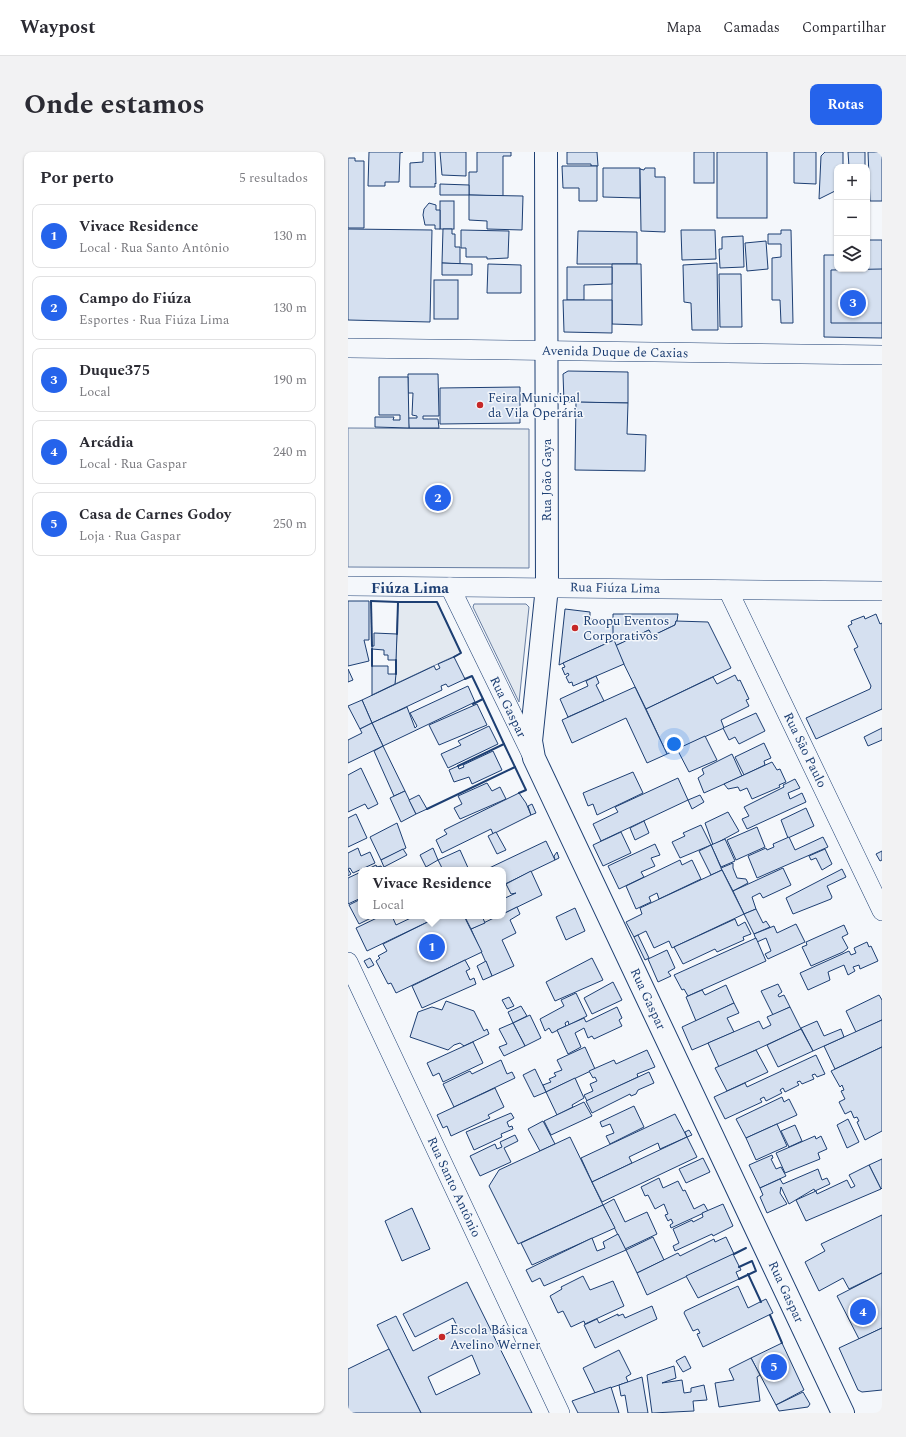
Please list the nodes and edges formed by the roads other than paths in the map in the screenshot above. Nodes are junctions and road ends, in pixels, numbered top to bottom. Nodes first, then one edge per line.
1 (546, 152) edge
2 (348, 348) edge
3 (546, 351) junction
4 (882, 355) edge
5 (348, 586) edge
6 (450, 587) junction
7 (547, 587) junction
8 (728, 590) junction
9 (882, 591) edge
10 (534, 758) junction
11 (882, 911) edge
12 (348, 962) edge
13 (560, 1413) edge
14 (843, 1413) edge

1 - 3 main road, Rua João Gaya
2 - 3 street, Avenida Duque de Caxias
3 - 4 street, Avenida Duque de Caxias
3 - 7 main road, Rua João Gaya
5 - 6 street, Rua Fiúza Lima
6 - 7 street, Rua Fiúza Lima
6 - 10 street, Rua Gaspar
7 - 8 street, Rua Fiúza Lima
7 - 10 main road, Rua João Gaya
8 - 9 street, Rua Fiúza Lima
8 - 11 street, Rua São Paulo
10 - 14 main road, Rua Gaspar
12 - 13 street, Rua Santo Antônio

